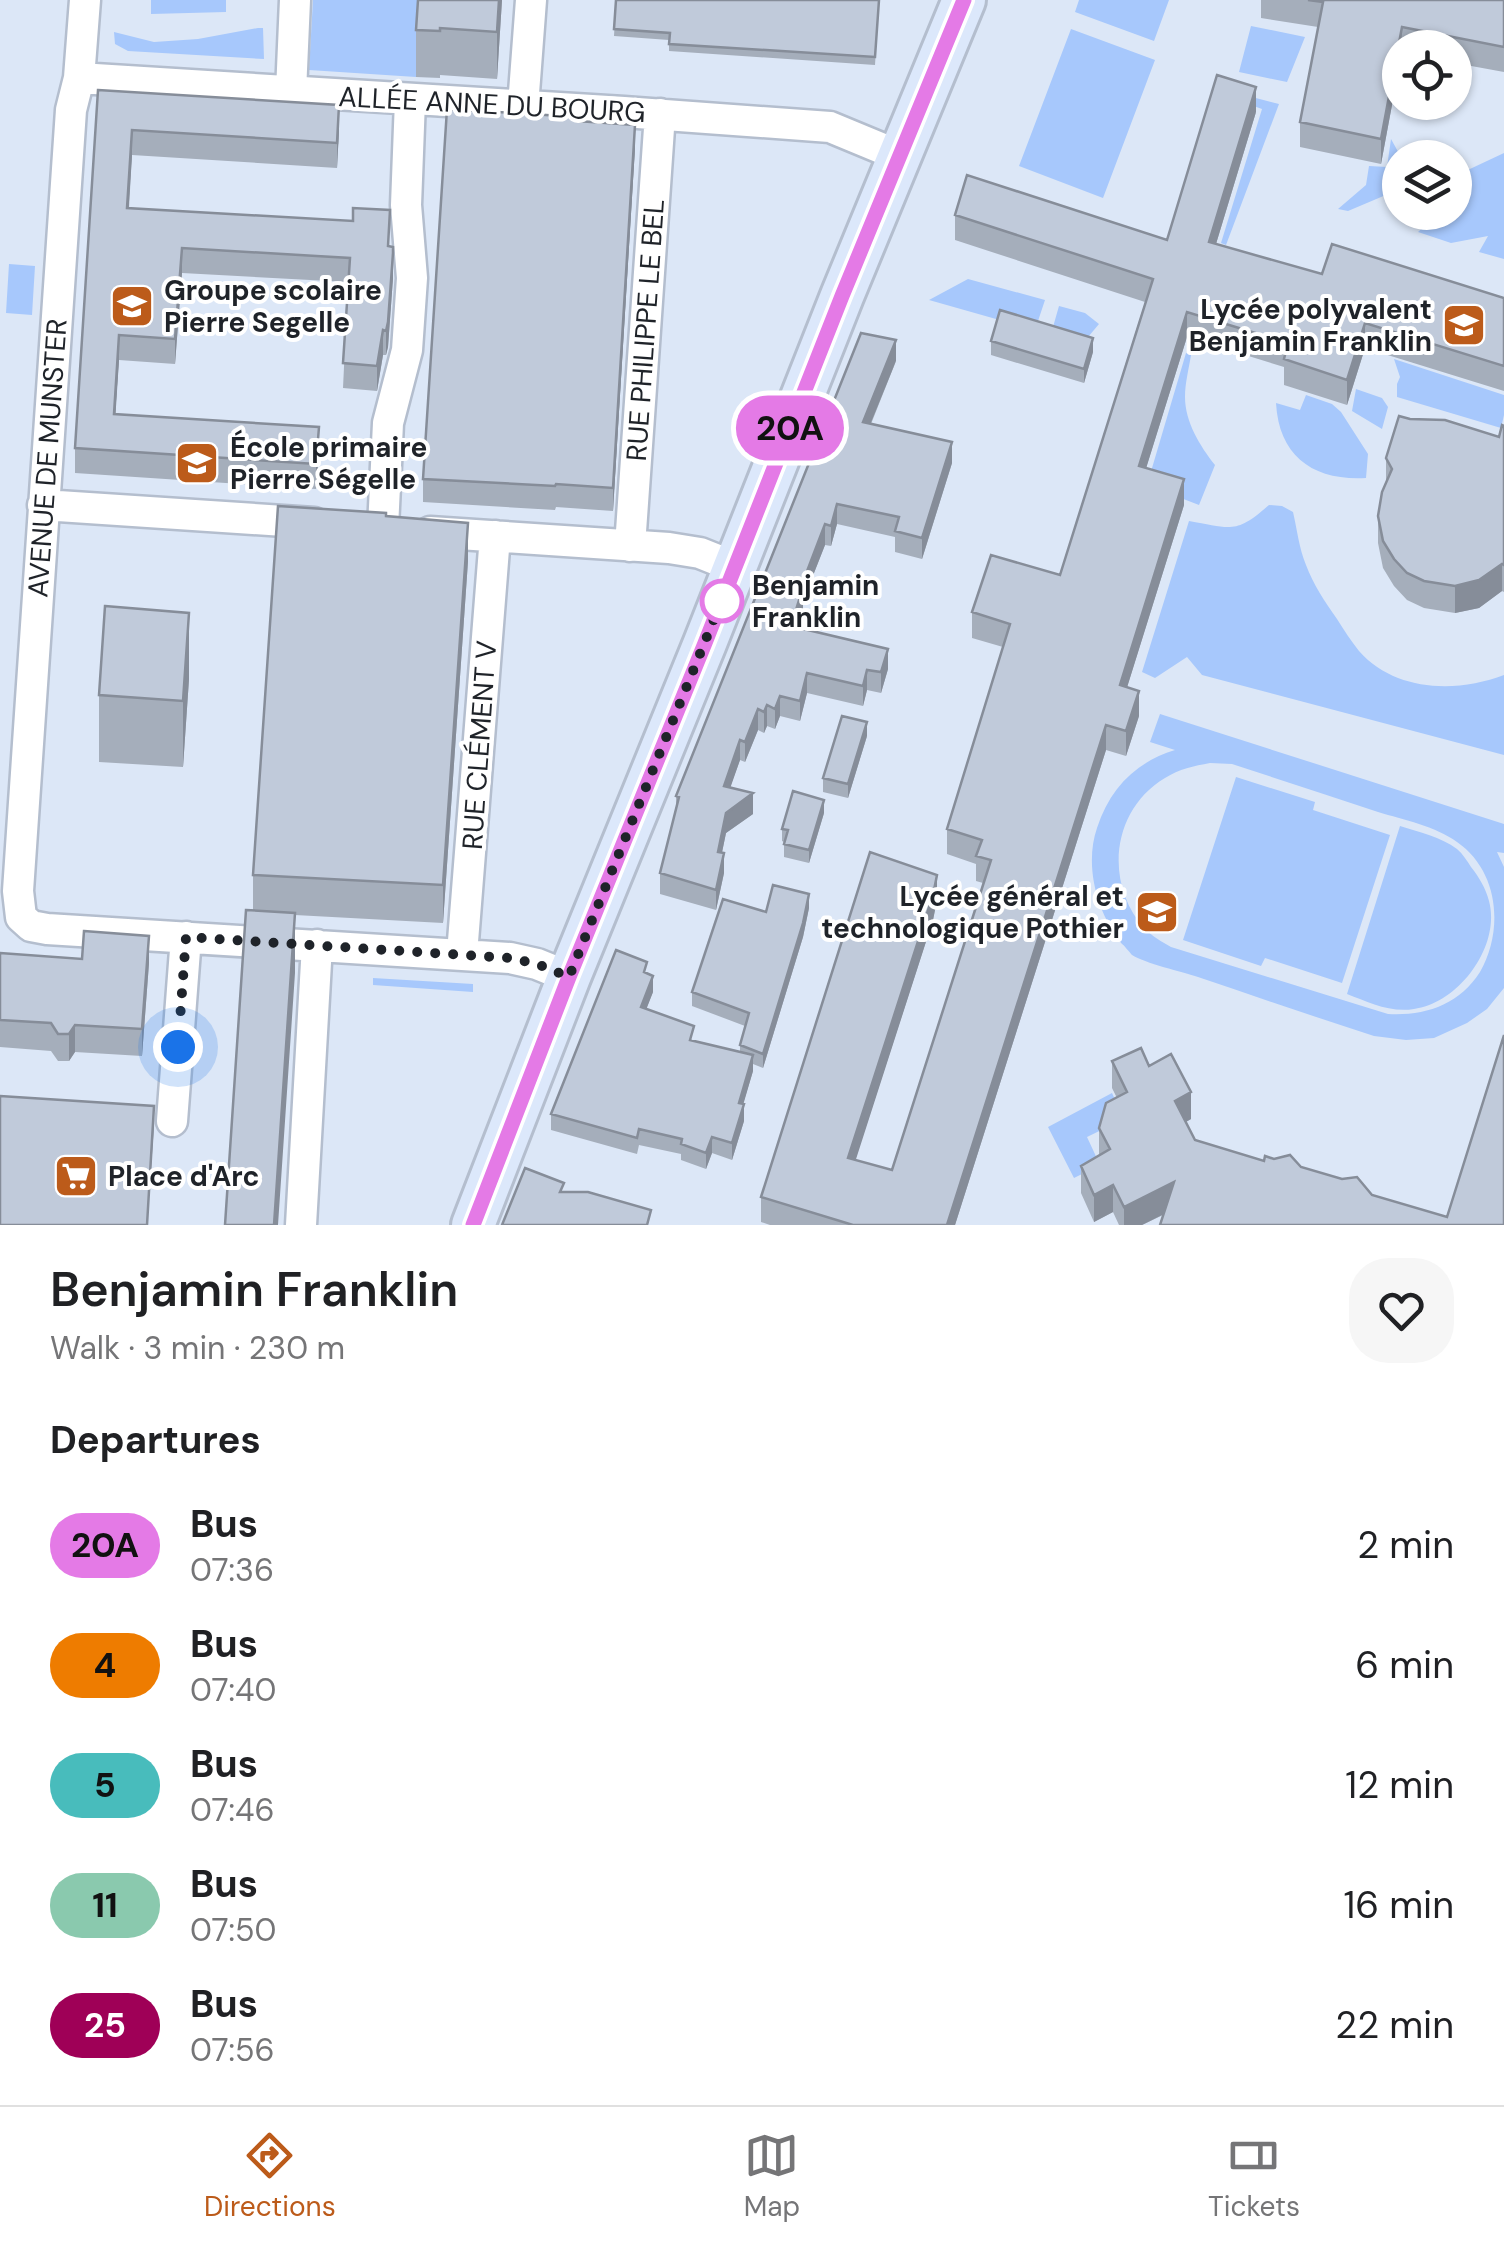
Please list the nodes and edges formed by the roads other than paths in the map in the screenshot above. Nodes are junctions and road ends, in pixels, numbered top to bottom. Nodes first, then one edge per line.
1 (84, 0) edge
2 (294, 0) edge
3 (531, 0) edge
4 (964, 0) edge
5 (79, 78) junction
6 (291, 92) junction
7 (410, 100) junction
8 (524, 106) junction
9 (660, 114) junction
10 (900, 156) junction
11 (42, 505) junction
12 (359, 526) junction
13 (495, 536) junction
14 (630, 546) junction
15 (735, 567) junction
16 (11, 922) edge
17 (186, 937) junction
18 (317, 945) junction
19 (462, 954) junction
20 (569, 977) junction
21 (172, 1120) dead end
22 (302, 1225) edge
23 (474, 1225) edge

1 - 5 street, AVENUE DE MUNSTER
2 - 6 street
3 - 8 street
4 - 10 street
5 - 6 street, ALLÉE ANNE DU BOURG
5 - 11 street, AVENUE DE MUNSTER
6 - 7 street, ALLÉE ANNE DU BOURG
7 - 8 street, ALLÉE ANNE DU BOURG
7 - 12 street
8 - 9 street, ALLÉE ANNE DU BOURG
9 - 10 street, ALLÉE ANNE DU BOURG
9 - 14 street, RUE PHILIPPE LE BEL
10 - 15 street
11 - 12 street
11 - 16 street, AVENUE DE MUNSTER
12 - 13 street
13 - 14 street
13 - 19 street, RUE CLÉMENT V
14 - 15 street
15 - 20 street
16 - 17 street
17 - 18 street
17 - 21 street
18 - 19 street
18 - 22 street
19 - 20 street
20 - 23 street

